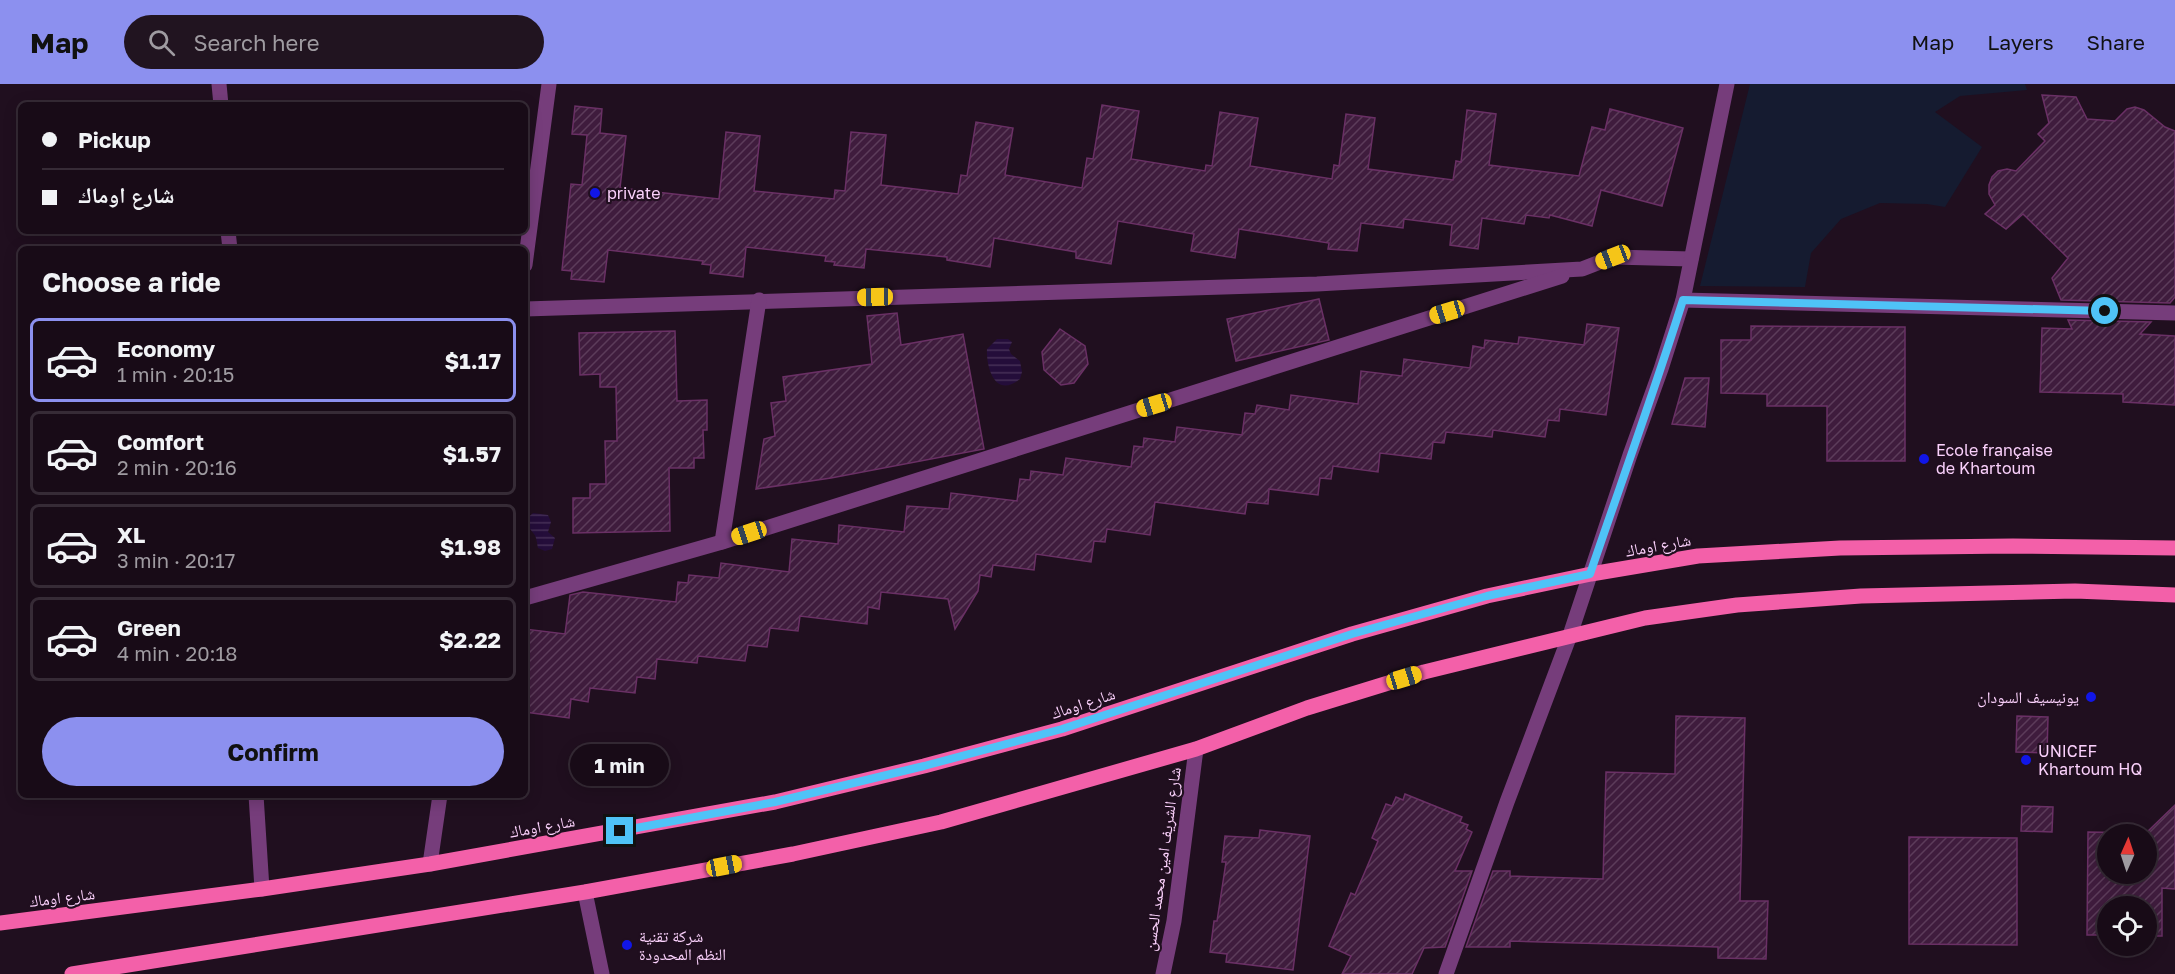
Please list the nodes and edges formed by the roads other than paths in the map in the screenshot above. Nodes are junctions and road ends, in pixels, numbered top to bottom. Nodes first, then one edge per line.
1 (219, 84) edge
2 (549, 84) edge
3 (1727, 84) edge
4 (221, 102) edge
5 (528, 246) edge
6 (1691, 259) junction
7 (1582, 269) junction
8 (759, 300) junction
9 (1683, 300) junction
10 (528, 309) edge
11 (2175, 313) edge
12 (722, 542) junction
13 (2175, 548) edge
14 (1590, 574) junction
15 (2175, 595) edge
16 (528, 597) edge
17 (1570, 635) junction
18 (1196, 748) junction
19 (256, 798) edge
20 (440, 798) edge
21 (430, 864) junction
22 (262, 889) junction
23 (585, 892) junction
24 (0, 923) edge
25 (108, 972) edge
26 (72, 974) edge
27 (602, 974) edge
28 (1163, 974) edge
29 (1446, 974) edge

1 - 4 street
2 - 5 street
3 - 6 street
6 - 7 street
6 - 9 street
7 - 8 street
7 - 12 street
8 - 10 street
8 - 12 street
9 - 11 street
9 - 14 street
12 - 16 street
13 - 14 main road, شارع اوماك
14 - 17 street
14 - 21 main road, شارع اوماك
15 - 17 main road
17 - 18 main road
17 - 29 street
18 - 23 main road
18 - 28 street, شارع الشريف امين محمد الحسن
19 - 22 street
20 - 21 street
21 - 22 main road, شارع اوماك
22 - 24 main road, شارع اوماك
23 - 25 main road
23 - 27 street
25 - 26 main road

